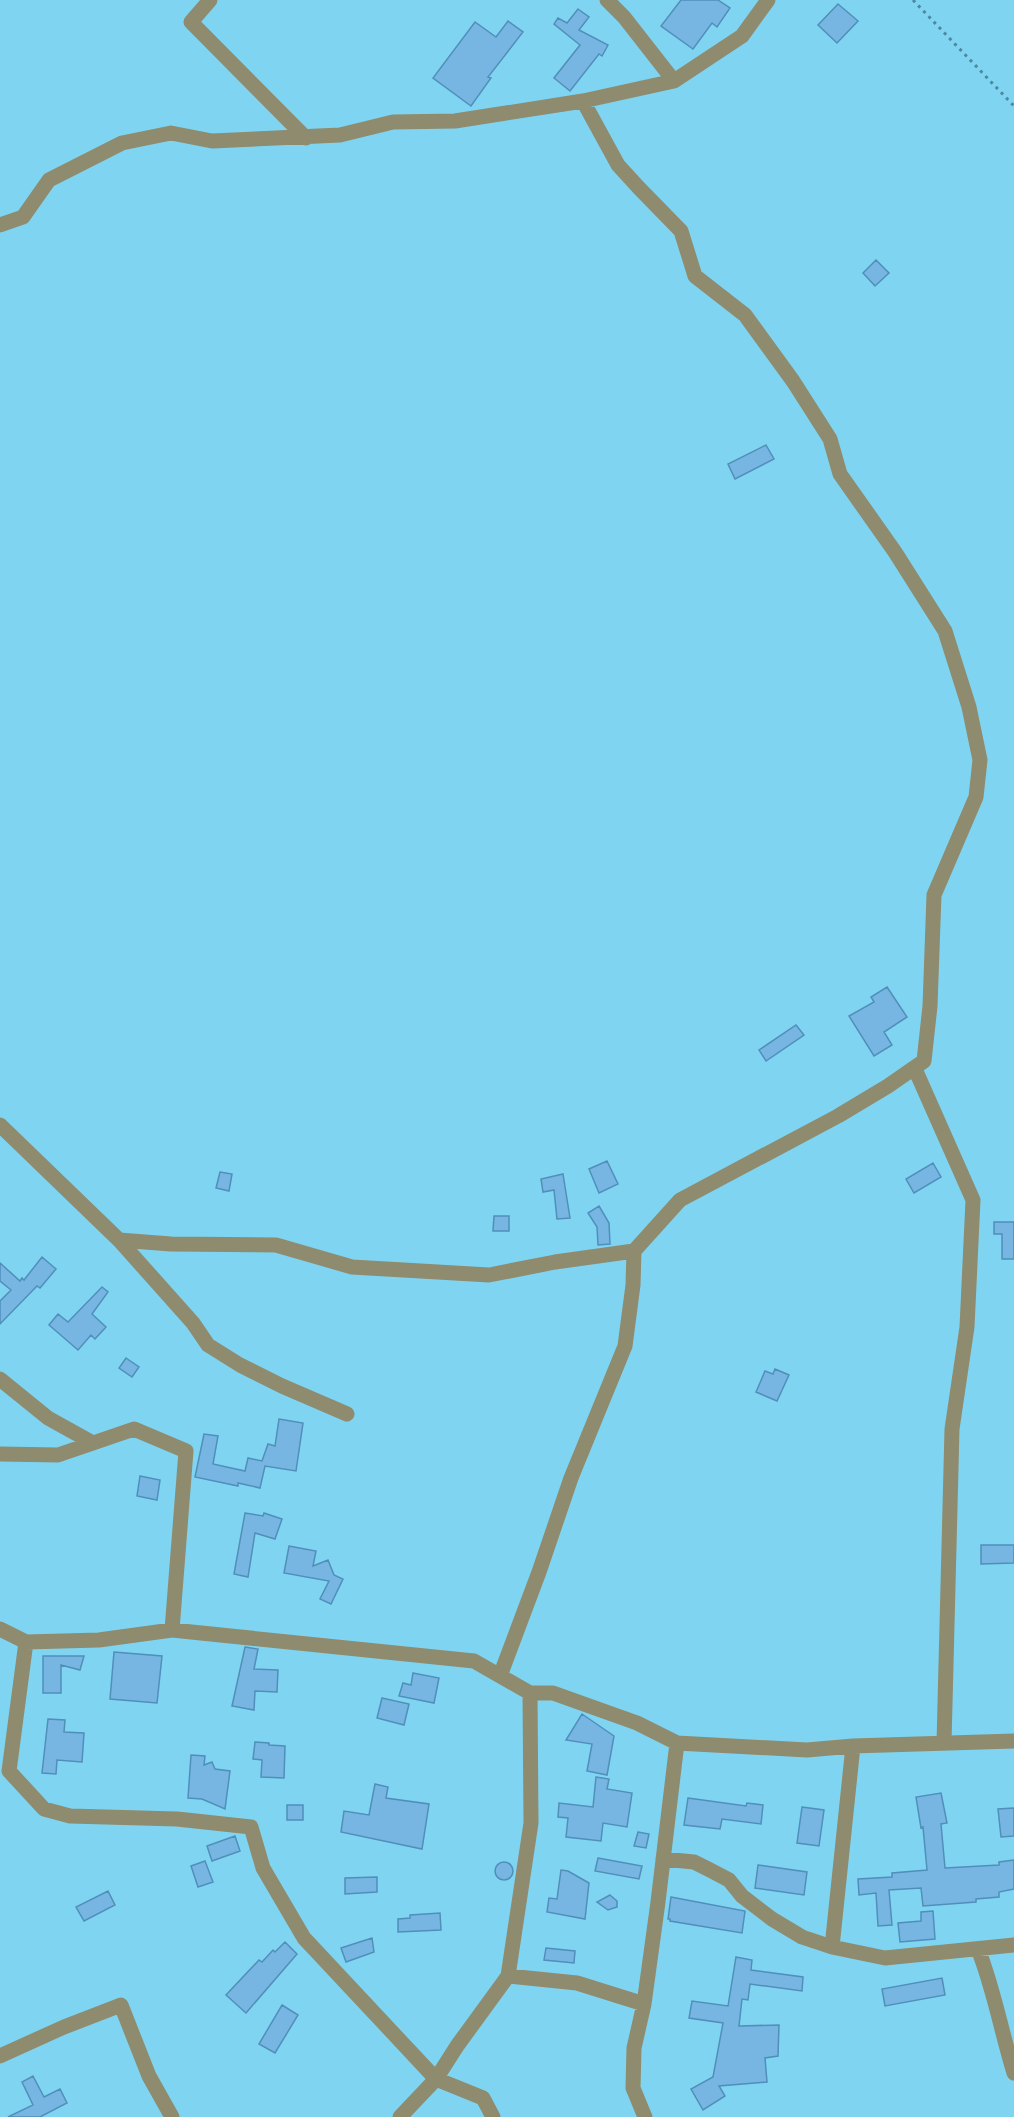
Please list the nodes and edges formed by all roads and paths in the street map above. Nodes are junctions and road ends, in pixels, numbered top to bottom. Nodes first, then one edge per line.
1 (210, 0) edge
2 (607, 0) edge
3 (768, 0) edge
4 (913, 0) edge
5 (674, 81) junction
6 (583, 101) junction
7 (1014, 106) edge
8 (306, 138) junction
9 (0, 225) edge
10 (915, 1069) junction
11 (0, 1125) edge
12 (119, 1240) junction
13 (634, 1251) junction
14 (0, 1379) edge
15 (347, 1414) dead end
16 (93, 1443) junction
17 (0, 1454) edge
18 (0, 1629) edge
19 (172, 1630) junction
20 (26, 1642) junction
21 (500, 1676) junction
22 (530, 1694) junction
23 (1014, 1741) edge
24 (677, 1743) junction
25 (944, 1743) junction
26 (854, 1746) junction
27 (4, 1774) edge
28 (663, 1859) junction
29 (1014, 1945) edge
30 (832, 1947) junction
31 (978, 1949) junction
32 (508, 1976) junction
33 (644, 2004) junction
34 (0, 2056) edge
35 (1014, 2073) edge
36 (436, 2079) junction
37 (172, 2117) edge
38 (400, 2117) edge
39 (493, 2117) edge
40 (645, 2117) edge

1 - 8 street
2 - 5 street
3 - 5 street
4 - 7 path
5 - 6 street
6 - 8 street
6 - 10 street
8 - 9 street
10 - 13 street
10 - 25 street
11 - 12 street
12 - 13 street
12 - 15 street
13 - 21 street
14 - 16 street
16 - 17 street
16 - 19 street
18 - 20 street
19 - 20 street
19 - 21 street
20 - 27 street
21 - 22 street
22 - 24 street
22 - 32 street
23 - 25 street
24 - 26 street
24 - 28 street
25 - 26 street
26 - 30 street
27 - 36 street
28 - 30 street
28 - 33 street
29 - 31 street
30 - 31 street
31 - 35 street
32 - 33 street
32 - 36 street
33 - 40 street
34 - 37 street
36 - 38 street
36 - 39 street

